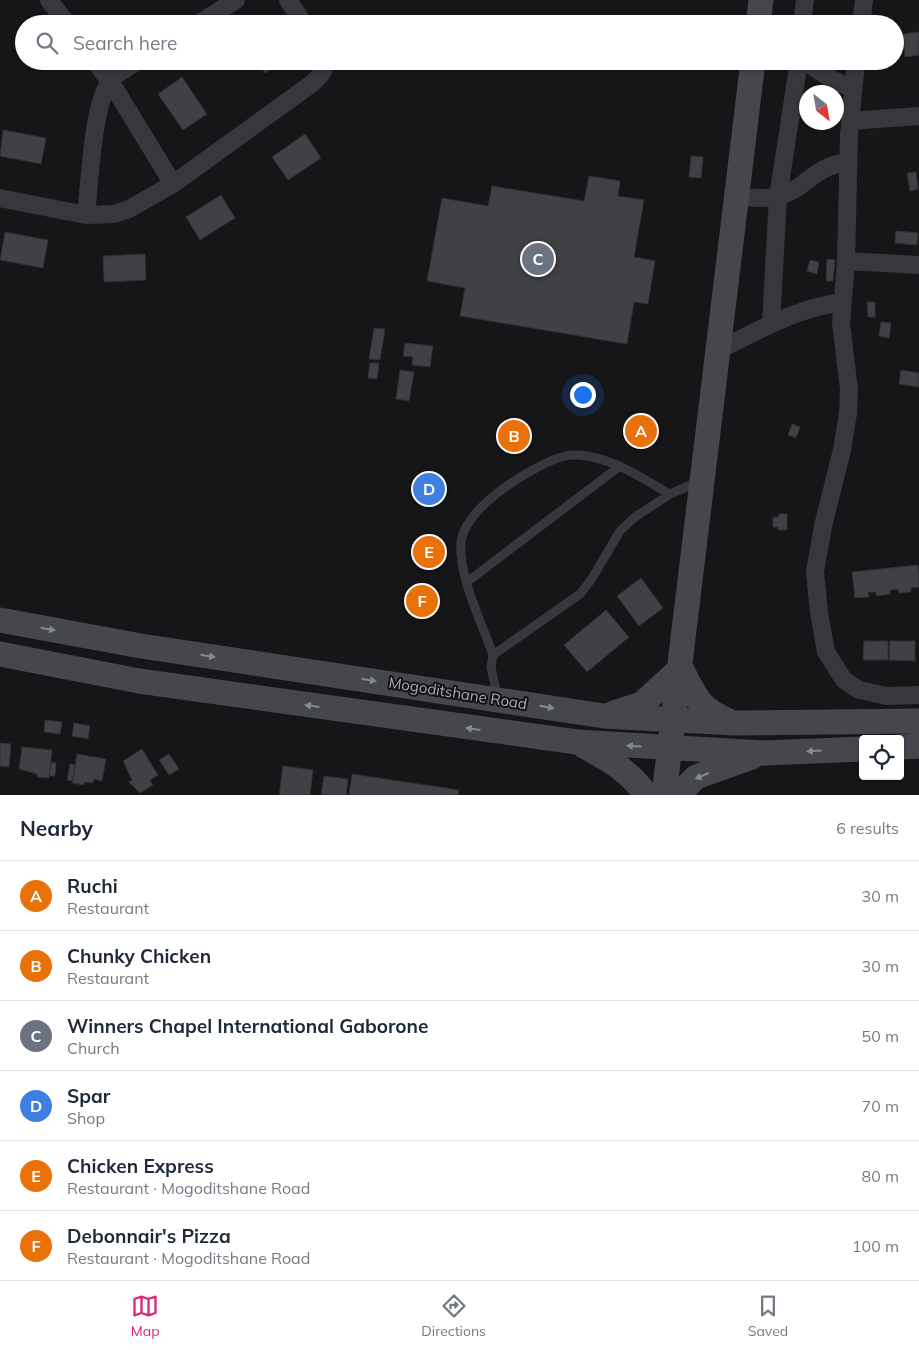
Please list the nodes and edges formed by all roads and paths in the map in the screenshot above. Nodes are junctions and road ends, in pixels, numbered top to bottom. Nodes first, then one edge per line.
1 (49, 0) edge
2 (236, 0) edge
3 (288, 0) edge
4 (761, 0) edge
5 (805, 0) edge
6 (864, 0) edge
7 (60, 15) edge
8 (212, 15) edge
9 (298, 15) edge
10 (759, 15) edge
11 (803, 15) edge
12 (862, 15) edge
13 (102, 70) edge
14 (125, 70) edge
15 (323, 70) edge
16 (752, 70) edge
17 (797, 70) edge
18 (818, 70) edge
19 (855, 70) edge
20 (110, 81) junction
21 (853, 89) junction
22 (919, 116) edge
23 (850, 121) junction
24 (848, 162) junction
25 (173, 184) junction
26 (736, 196) junction
27 (778, 197) junction
28 (0, 198) edge
29 (86, 215) junction
30 (846, 261) junction
31 (919, 265) edge
32 (842, 302) junction
33 (771, 324) junction
34 (719, 350) junction
35 (620, 466) junction
36 (703, 480) junction
37 (670, 494) junction
38 (467, 582) junction
39 (0, 620) edge
40 (0, 654) edge
41 (493, 655) junction
42 (681, 668) junction
43 (919, 695) edge
44 (498, 699) junction
45 (604, 716) junction
46 (674, 721) junction
47 (919, 721) edge
48 (734, 723) junction
49 (576, 742) junction
50 (919, 746) edge
51 (904, 747) edge
52 (670, 749) junction
53 (859, 749) edge
54 (764, 753) junction
55 (646, 795) edge
56 (664, 795) edge
57 (678, 795) edge

1 - 7 street
2 - 8 street
3 - 9 street
4 - 10 main road
5 - 11 street
6 - 12 street
13 - 20 street
14 - 20 street
15 - 25 street
16 - 26 main road
17 - 27 street
18 - 21 street
19 - 21 street
20 - 25 street
20 - 29 street
21 - 23 street
22 - 23 street
23 - 24 street
24 - 27 street
24 - 30 street
25 - 29 street
26 - 27 street
26 - 34 main road
27 - 33 street
28 - 29 street
30 - 31 street
30 - 32 street
32 - 33 street
32 - 43 street
33 - 34 street
34 - 36 main road
35 - 37 lane
35 - 38 lane
35 - 38 lane
36 - 37 lane
36 - 42 main road
37 - 41 lane
38 - 41 lane
39 -> 44 main road, Mogoditshane Road
49 -> 40 main road
41 - 44 lane
42 - 45 main road
42 - 46 main road
42 - 48 main road
44 -> 45 main road, Mogoditshane Road
45 - 46 main road, Mogoditshane Road
46 - 48 main road, Mogoditshane Road
46 - 52 main road
47 - 48 main road, Mogoditshane Road
52 -> 49 main road
49 - 55 main road
50 - 51 main road
52 - 54 main road
52 - 56 main road
53 -> 54 main road
54 -> 57 main road

